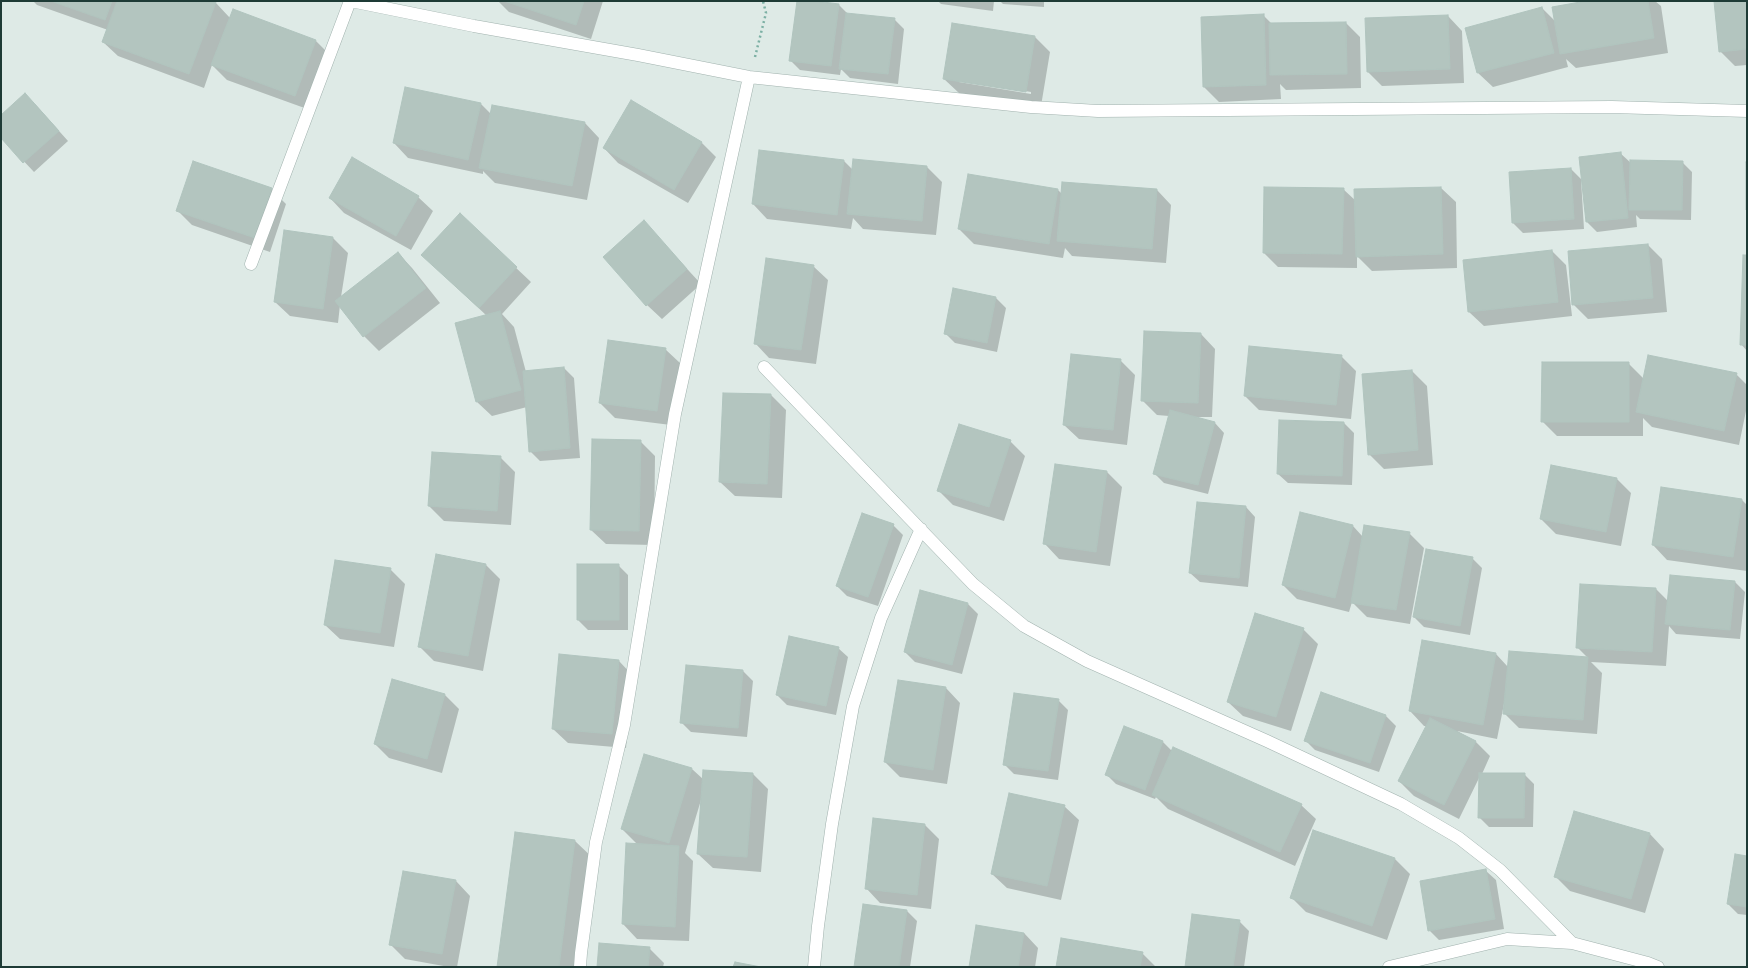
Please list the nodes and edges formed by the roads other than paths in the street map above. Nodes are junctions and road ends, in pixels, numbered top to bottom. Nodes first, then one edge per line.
1 (350, 1) edge
2 (749, 77) junction
3 (1747, 111) edge
4 (251, 264) dead end
5 (764, 367) dead end
6 (920, 529) junction
7 (1572, 943) junction
8 (580, 967) edge
9 (814, 967) edge
10 (1389, 967) edge
11 (1658, 967) edge

1 - 2 street
1 - 4 street
2 - 3 street
2 - 8 street
5 - 6 street
6 - 7 street
6 - 9 street
7 - 10 street
7 - 11 street

